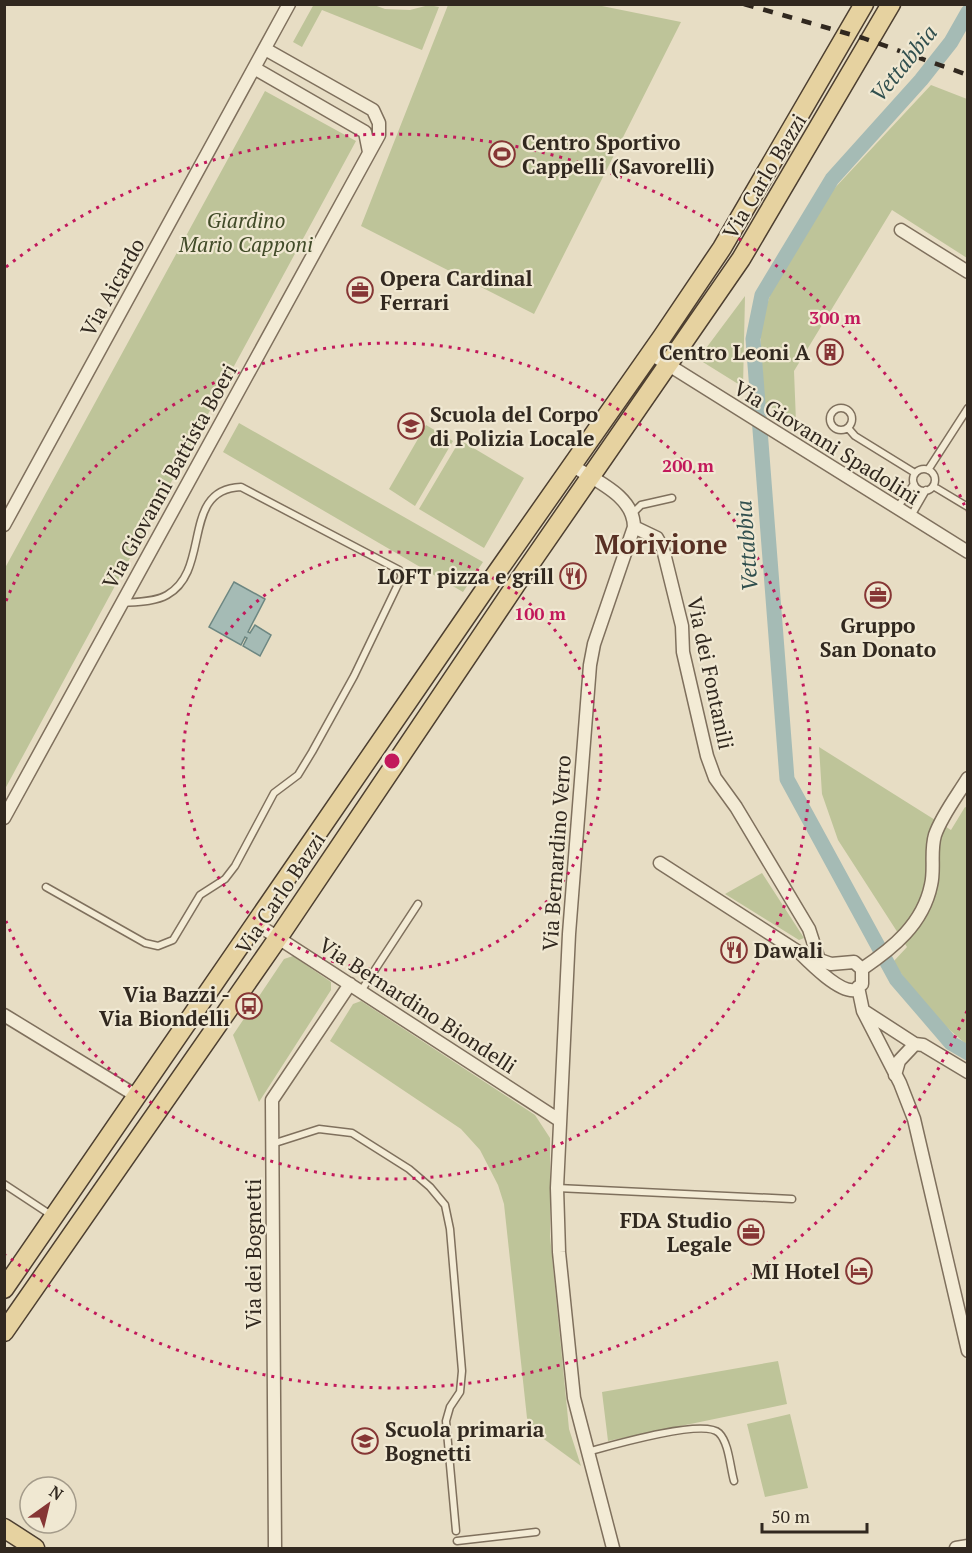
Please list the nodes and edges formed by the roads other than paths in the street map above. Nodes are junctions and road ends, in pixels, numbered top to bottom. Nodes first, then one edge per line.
1 (289, 4) edge
2 (864, 4) edge
3 (891, 4) edge
4 (265, 48) junction
5 (254, 68) junction
6 (369, 153) junction
7 (901, 230) dead end
8 (968, 272) edge
9 (651, 354) junction
10 (667, 365) junction
11 (968, 408) edge
12 (848, 428) dead end
13 (573, 466) junction
14 (928, 470) junction
15 (915, 473) junction
16 (590, 476) junction
17 (914, 484) junction
18 (930, 488) junction
19 (4, 496) edge
20 (672, 498) dead end
21 (16, 503) junction
22 (968, 507) edge
23 (897, 508) junction
24 (633, 513) junction
25 (910, 516) junction
26 (4, 525) edge
27 (634, 527) junction
28 (968, 552) edge
29 (122, 603) junction
30 (968, 778) edge
31 (4, 818) edge
32 (660, 863) dead end
33 (46, 887) dead end
34 (418, 904) dead end
35 (255, 923) junction
36 (278, 938) junction
37 (800, 952) junction
38 (819, 960) junction
39 (842, 963) junction
40 (865, 967) junction
41 (836, 981) junction
42 (350, 984) junction
43 (858, 987) junction
44 (361, 991) junction
45 (863, 1011) junction
46 (5, 1015) edge
47 (915, 1044) junction
48 (968, 1072) edge
49 (895, 1075) junction
50 (135, 1095) junction
51 (559, 1120) junction
52 (272, 1144) junction
53 (4, 1184) edge
54 (557, 1188) junction
55 (792, 1199) dead end
56 (53, 1217) junction
57 (4, 1288) edge
58 (4, 1332) edge
59 (968, 1350) edge
60 (587, 1452) junction
61 (734, 1481) dead end
62 (4, 1528) edge
63 (456, 1531) dead end
64 (536, 1533) dead end
65 (457, 1540) dead end
66 (968, 1546) edge
67 (35, 1548) edge
68 (275, 1548) edge
69 (613, 1548) edge
70 (956, 1548) edge

1 - 4 street, Via Aicardo
2 - 9 main road, Via Carlo Bazzi
3 - 10 main road, Via Carlo Bazzi
4 - 5 street, Via Aicardo
4 - 6 street, Via Giovanni Battista Boeri
5 - 6 street
5 - 21 street, Via Aicardo
6 - 29 street, Via Giovanni Battista Boeri
7 - 8 street
9 - 10 street
9 - 13 main road, Via Carlo Bazzi
10 - 16 main road, Via Carlo Bazzi
10 - 23 street, Via Giovanni Spadolini
11 - 14 lane
12 - 15 lane
13 - 16 street
13 - 35 main road, Via Carlo Bazzi
14 - 15 lane
14 - 18 lane
15 - 17 lane
16 - 24 street
16 - 36 main road, Via Carlo Bazzi
17 - 18 lane
17 - 23 lane
18 - 22 lane
18 - 25 lane
19 - 21 street
20 - 24 lane
21 - 26 street, Via Aicardo
23 - 25 street, Via Giovanni Spadolini
24 - 27 street
25 - 28 street, Via Giovanni Spadolini
27 - 38 street, Via dei Fontanili
27 - 51 street, Via Bernardino Verro
29 - 31 street, Via Giovanni Battista Boeri
29 - 33 lane
30 - 40 street
32 - 37 street
34 - 44 lane
35 - 36 street, Via Bernardino Biondelli
35 - 50 main road, Via Carlo Bazzi
36 - 42 street, Via Bernardino Biondelli
36 - 58 main road, Via Carlo Bazzi
37 - 38 street
37 - 41 street
38 - 39 street
39 - 40 street
39 - 41 street
40 - 43 street
41 - 43 street
42 - 44 street, Via Bernardino Biondelli
42 - 52 street, Via dei Bognetti
43 - 45 street
44 - 51 street, Via Bernardino Biondelli
45 - 47 street
45 - 49 street
46 - 50 street
47 - 48 street
47 - 49 street
49 - 59 street
50 - 56 main road, Via Carlo Bazzi
51 - 54 street, Via Bernardino Verro
52 - 63 lane
52 - 68 street, Via dei Bognetti
53 - 56 lane
54 - 55 lane
54 - 60 street, Via Bernardino Verro
56 - 57 main road, Via Carlo Bazzi
60 - 61 lane
60 - 69 street, Via Bernardino Verro
62 - 67 main road
64 - 65 lane
66 - 70 street

